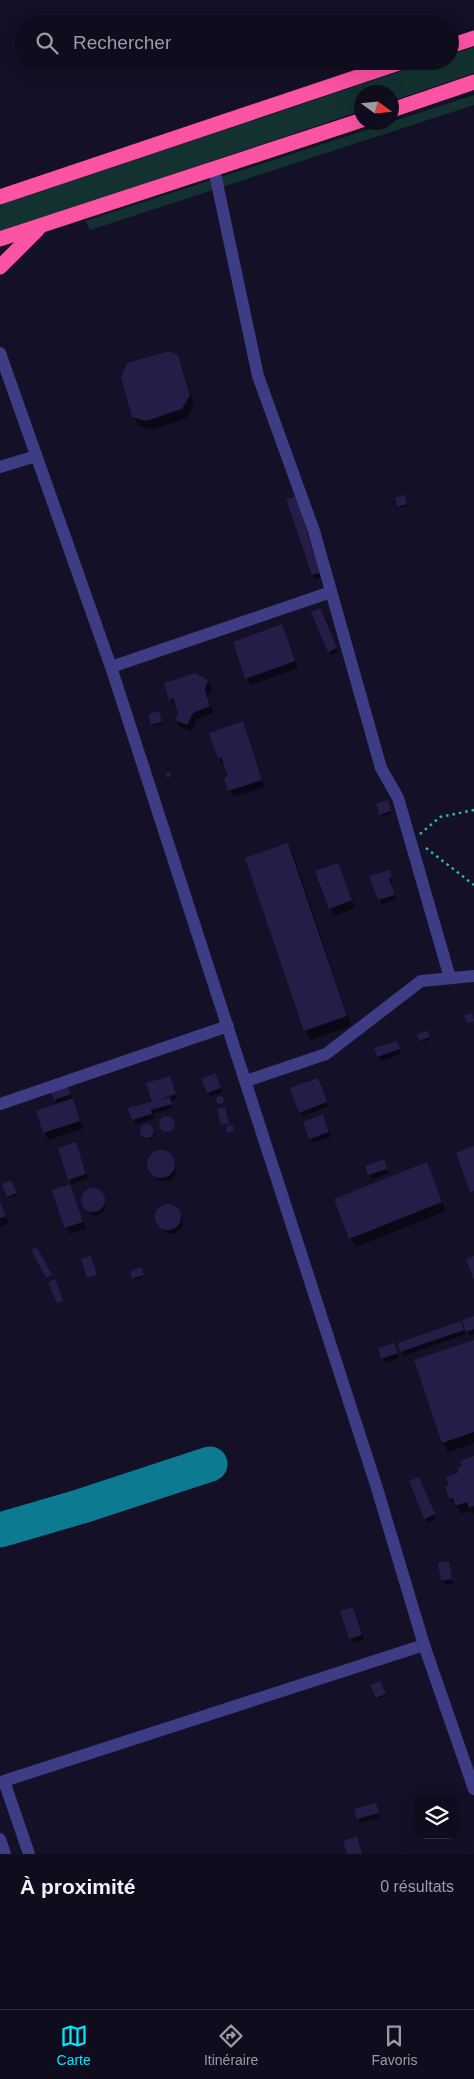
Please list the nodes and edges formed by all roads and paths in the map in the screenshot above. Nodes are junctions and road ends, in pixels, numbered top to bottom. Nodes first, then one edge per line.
1 (474, 38) edge
2 (459, 43) edge
3 (378, 70) edge
4 (474, 82) edge
5 (399, 108) edge
6 (354, 123) edge
7 (214, 169) junction
8 (0, 197) edge
9 (41, 226) junction
10 (0, 239) edge
11 (0, 267) edge
12 (0, 353) edge
13 (36, 456) junction
14 (0, 467) edge
15 (331, 592) junction
16 (110, 668) junction
17 (474, 810) edge
18 (414, 838) dead end
19 (421, 844) dead end
20 (474, 885) edge
21 (474, 976) edge
22 (450, 978) junction
23 (228, 1026) junction
24 (246, 1081) junction
25 (0, 1104) edge
26 (424, 1645) junction
27 (2, 1782) edge
28 (474, 1789) edge
29 (0, 1839) edge
30 (5, 1854) edge
31 (29, 1854) edge

1 - 2 highway
3 - 8 highway
4 - 5 highway
6 - 7 highway
7 - 9 highway
7 - 15 street
9 - 10 highway
9 - 11 highway
12 - 13 street
13 - 14 street
13 - 16 street
15 - 16 street
15 - 22 street
16 - 23 street
17 - 18 path
19 - 20 path
21 - 22 street
22 - 24 street
23 - 24 street
23 - 25 street
24 - 26 street
26 - 27 street
26 - 28 street
27 - 31 street
29 - 30 street

